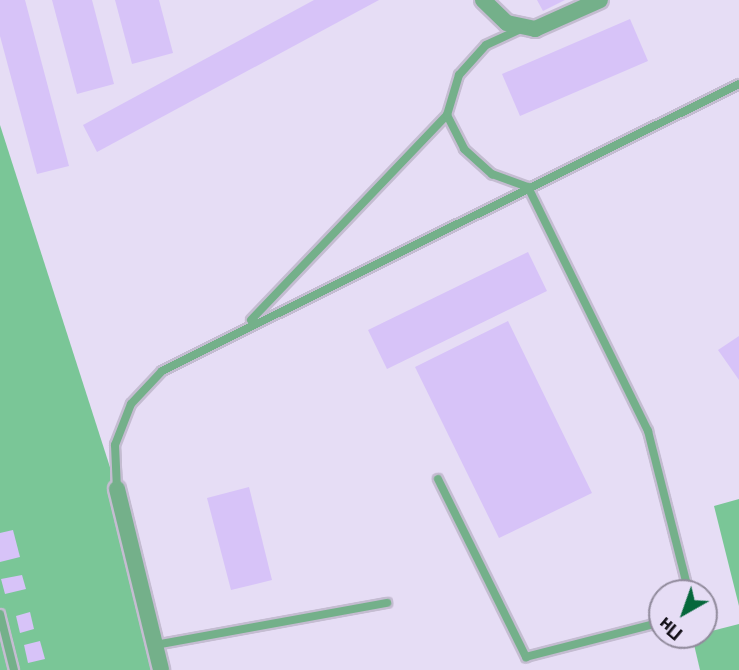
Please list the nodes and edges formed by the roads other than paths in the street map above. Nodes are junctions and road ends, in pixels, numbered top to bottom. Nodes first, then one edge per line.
1 (483, 0) edge
2 (600, 0) edge
3 (523, 28) junction
4 (739, 84) edge
5 (447, 115) junction
6 (528, 187) junction
7 (247, 325) junction
8 (438, 479) dead end
9 (117, 489) joint
10 (685, 579) edge
11 (387, 603) dead end
12 (0, 614) edge
13 (648, 626) edge
14 (155, 645) junction
15 (14, 670) edge
16 (162, 670) edge

1 - 3 street
2 - 3 street
3 - 5 lane
4 - 6 lane
5 - 6 lane
5 - 7 lane
6 - 7 lane
6 - 10 lane
7 - 9 lane
8 - 13 lane
9 - 14 street
11 - 14 lane
12 - 15 lane
14 - 16 street

